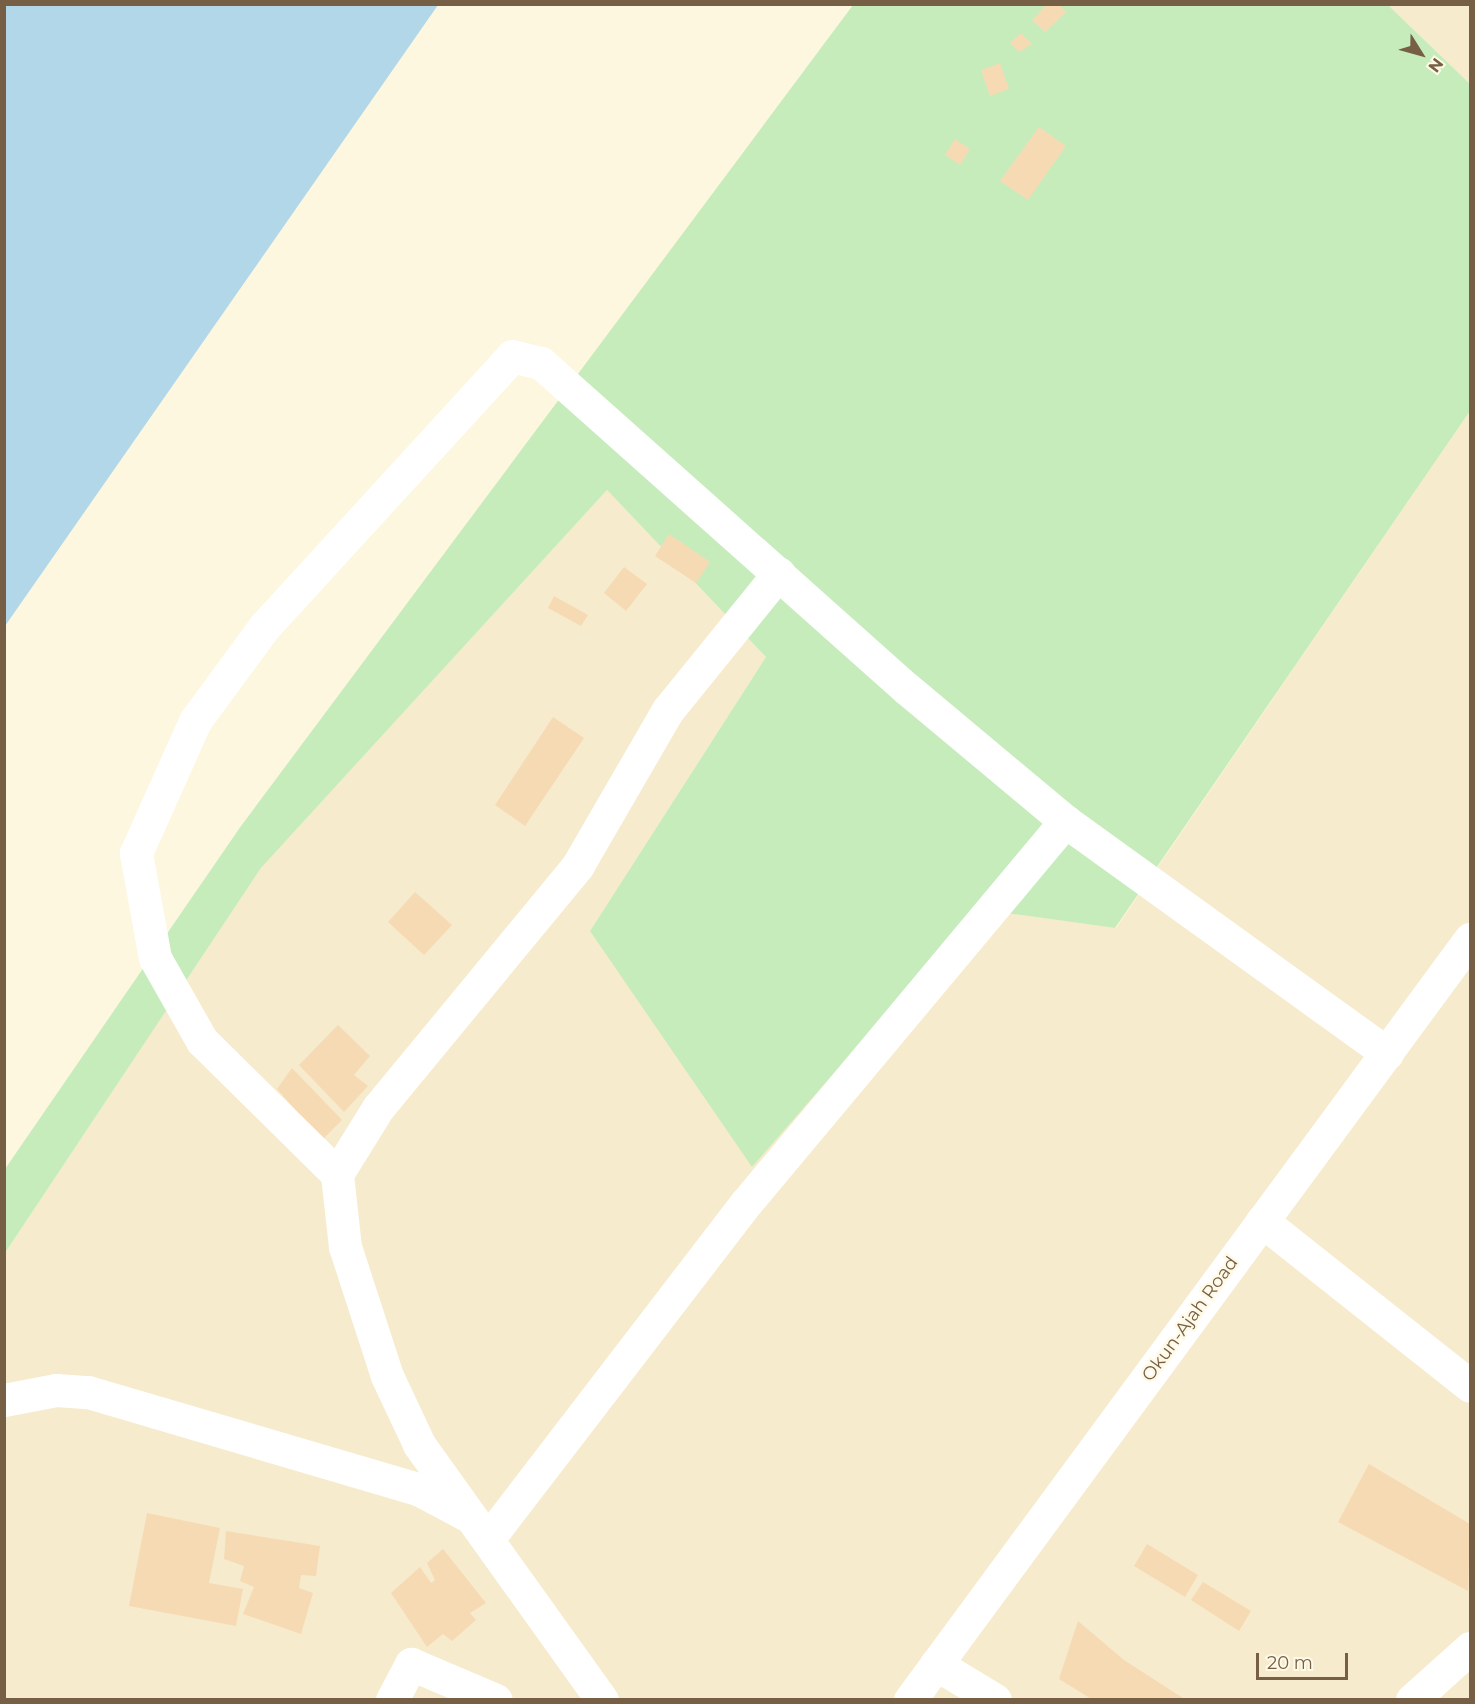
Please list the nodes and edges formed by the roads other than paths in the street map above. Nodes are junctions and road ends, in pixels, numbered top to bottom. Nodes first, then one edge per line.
1 (779, 573) junction
2 (1065, 821) junction
3 (1470, 939) edge
4 (1387, 1053) junction
5 (337, 1174) junction
6 (1262, 1221) junction
7 (1470, 1386) edge
8 (4, 1400) edge
9 (480, 1528) junction
10 (1470, 1648) edge
11 (936, 1664) junction
12 (392, 1700) edge
13 (496, 1700) edge
14 (602, 1700) edge
15 (910, 1700) edge
16 (995, 1700) edge
17 (1412, 1700) edge

1 - 2 street
1 - 5 street
1 - 5 street
2 - 4 street
2 - 9 street
3 - 4 street, Okun-Ajah Road
4 - 6 street, Okun-Ajah Road
5 - 9 street
6 - 7 street
6 - 11 street, Okun-Ajah Road
8 - 9 street
9 - 14 street
10 - 17 street
11 - 15 street, Okun-Ajah Road
11 - 16 street
12 - 13 street

